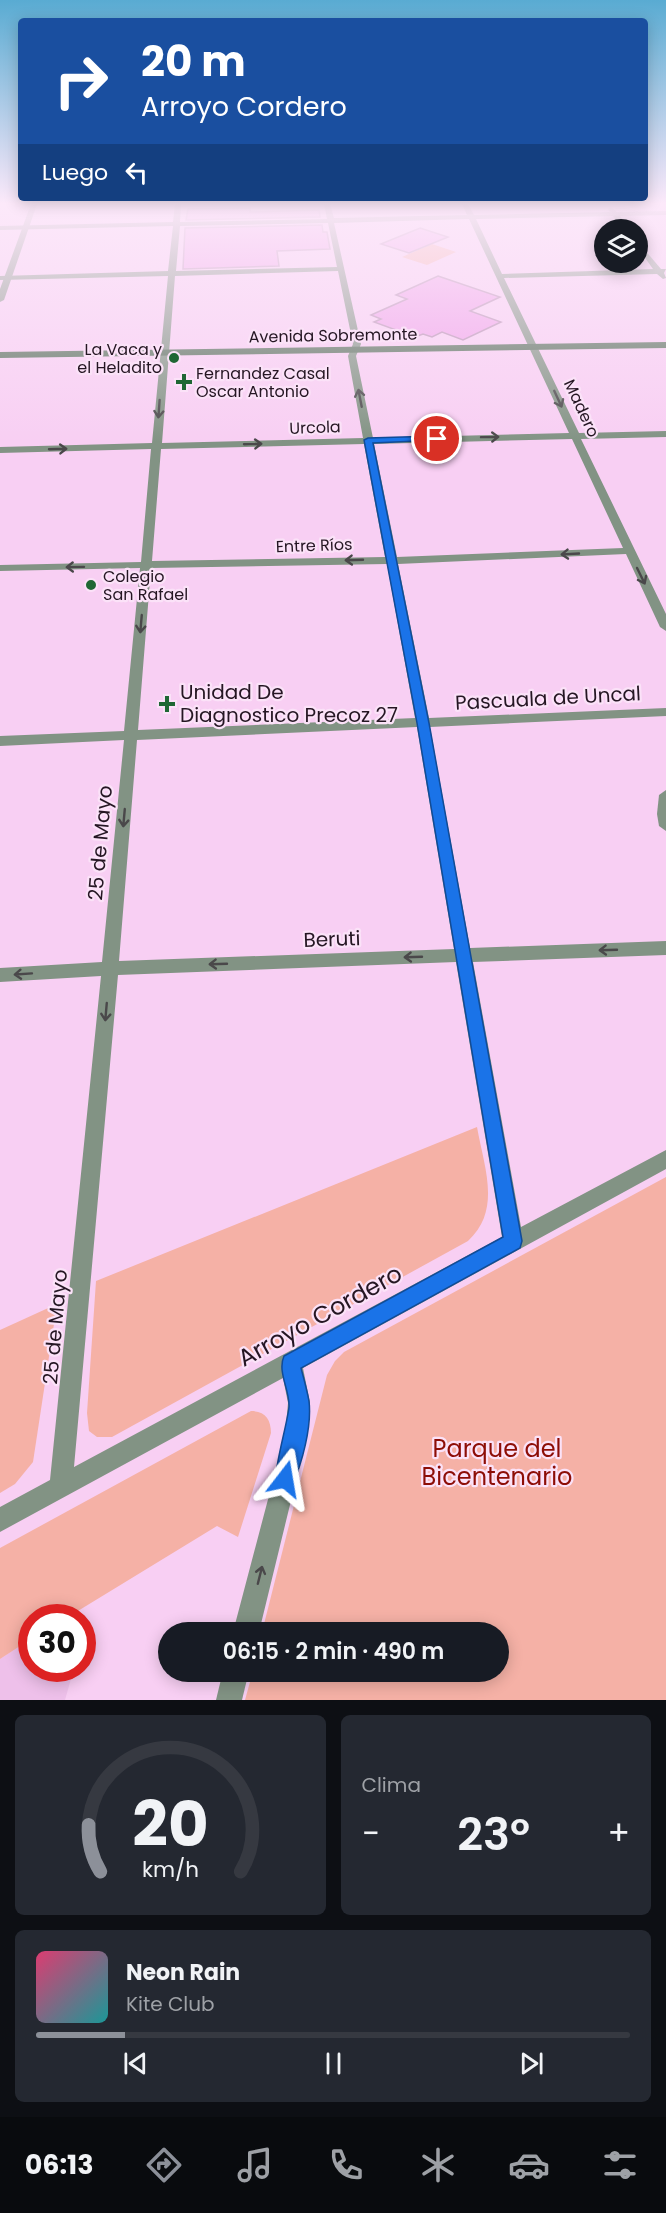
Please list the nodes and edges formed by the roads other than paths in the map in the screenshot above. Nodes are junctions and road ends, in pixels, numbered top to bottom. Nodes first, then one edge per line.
1 (3, 283) edge
2 (170, 283) edge
3 (345, 283) edge
4 (504, 283) edge
5 (0, 300) edge
6 (666, 345) edge
7 (533, 346) junction
8 (353, 350) junction
9 (163, 353) junction
10 (0, 355) edge
11 (666, 434) edge
12 (574, 435) junction
13 (368, 440) junction
14 (156, 446) junction
15 (0, 450) edge
16 (628, 551) junction
17 (391, 560) junction
18 (146, 566) junction
19 (0, 568) edge
20 (666, 627) edge
21 (666, 712) edge
22 (423, 723) junction
23 (131, 735) junction
24 (0, 741) edge
25 (666, 795) edge
26 (666, 826) edge
27 (666, 948) edge
28 (462, 956) junction
29 (111, 968) junction
30 (0, 975) edge
31 (666, 1160) edge
32 (513, 1241) junction
33 (291, 1363) junction
34 (61, 1486) junction
35 (0, 1520) edge
36 (249, 1622) edge
37 (233, 1682) edge
38 (229, 1700) edge

1 - 5 street
2 - 9 street, 25 de Mayo
3 - 8 street
4 - 7 street, Madero
6 - 7 main road, Avenida Sobremonte
7 - 8 main road, Avenida Sobremonte
7 -> 12 street, Madero
8 - 9 main road, Avenida Sobremonte
13 -> 8 street
9 - 10 main road, Avenida Sobremonte
9 -> 14 street, 25 de Mayo
11 - 12 street, Urcola
13 -> 12 street, Urcola
12 - 16 street, Madero
14 -> 13 street, Urcola
13 - 17 street
15 -> 14 street, Urcola
14 - 18 street, 25 de Mayo
16 -> 17 street, Entre Ríos
16 -> 20 street, Madero
17 -> 18 street, Entre Ríos
17 - 22 street
18 -> 19 street, Entre Ríos
18 -> 23 street, 25 de Mayo
21 - 22 street, Pascuala de Uncal
22 - 23 street, Pascuala de Uncal
22 - 28 street
23 - 24 street, Pascuala de Uncal
23 -> 29 street, 25 de Mayo
25 - 26 street
27 -> 28 street, Beruti
28 -> 29 street, Beruti
28 - 32 street
29 -> 30 street, Beruti
29 -> 34 street, 25 de Mayo
31 - 32 street, Arroyo Cordero
32 - 33 street, Arroyo Cordero
33 - 34 street, Arroyo Cordero
36 -> 33 street
34 - 35 street, Arroyo Cordero
37 - 38 street

